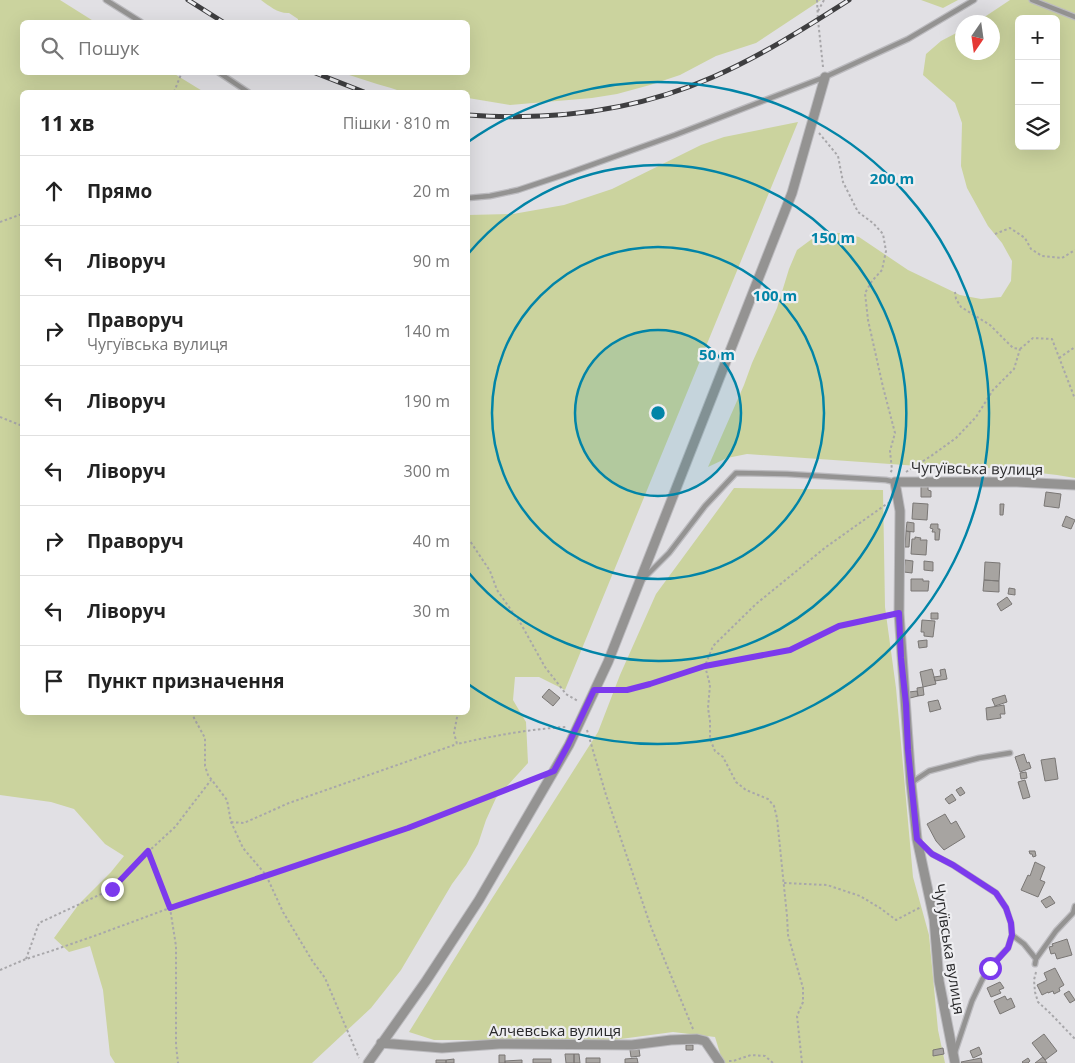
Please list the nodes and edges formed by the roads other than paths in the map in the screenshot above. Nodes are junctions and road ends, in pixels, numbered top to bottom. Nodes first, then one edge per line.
1 (106, 0) edge
2 (974, 0) edge
3 (1032, 0) edge
4 (1075, 17) edge
5 (138, 20) edge
6 (222, 75) edge
7 (825, 77) junction
8 (245, 90) edge
9 (470, 198) edge
10 (890, 481) junction
11 (1075, 485) edge
12 (640, 583) junction
13 (1010, 753) dead end
14 (911, 783) junction
15 (917, 839) junction
16 (1075, 906) edge
17 (1012, 935) junction
18 (382, 1043) junction
19 (954, 1060) edge
20 (719, 1061) edge
21 (368, 1063) edge

1 - 5 lane
2 - 7 lane
3 - 4 lane
6 - 8 lane
7 - 9 lane
7 - 12 street
10 - 11 street, Чугуївська вулиця
10 - 12 lane
10 - 14 street, Чугуївська вулиця
12 - 18 street
13 - 14 lane
14 - 15 street, Чугуївська вулиця
15 - 17 lane
15 - 19 street, Чугуївська вулиця
16 - 17 lane
17 - 19 lane
18 - 20 street, Алчевська вулиця
18 - 21 street

